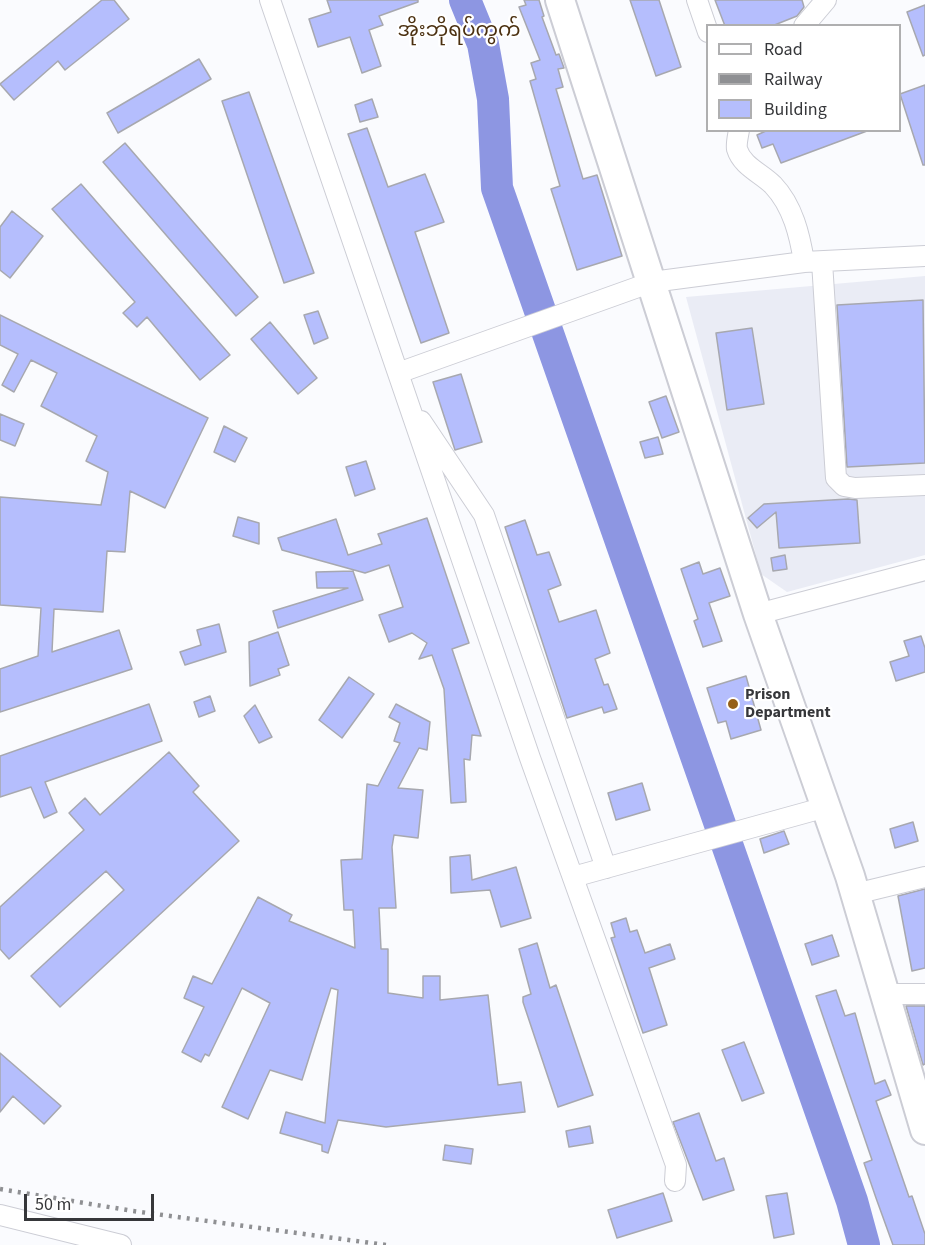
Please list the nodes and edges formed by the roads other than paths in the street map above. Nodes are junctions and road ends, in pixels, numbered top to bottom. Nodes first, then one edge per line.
1 (270, 0) edge
2 (560, 0) edge
3 (696, 0) edge
4 (826, 0) edge
5 (806, 24) edge
6 (706, 27) edge
7 (739, 132) edge
8 (925, 256) edge
9 (813, 262) junction
10 (652, 282) junction
11 (398, 373) junction
12 (408, 402) junction
13 (925, 485) edge
14 (925, 570) edge
15 (758, 614) junction
16 (826, 807) junction
17 (606, 868) junction
18 (573, 877) junction
19 (925, 877) edge
20 (855, 894) junction
21 (885, 994) junction
22 (925, 994) edge
23 (925, 1130) edge
24 (675, 1181) dead end
25 (0, 1215) edge
26 (120, 1245) edge

1 - 11 street
2 - 10 street
3 - 6 street
4 - 5 street
7 - 9 street
8 - 9 street
9 - 10 street
9 - 13 street
10 - 11 street
10 - 15 street
11 - 12 street
12 - 17 street
12 - 18 street
14 - 15 street
15 - 16 street
16 - 17 street
16 - 20 street
17 - 18 street
18 - 24 street
19 - 20 street
20 - 21 street
21 - 22 street
21 - 23 street
25 - 26 street

